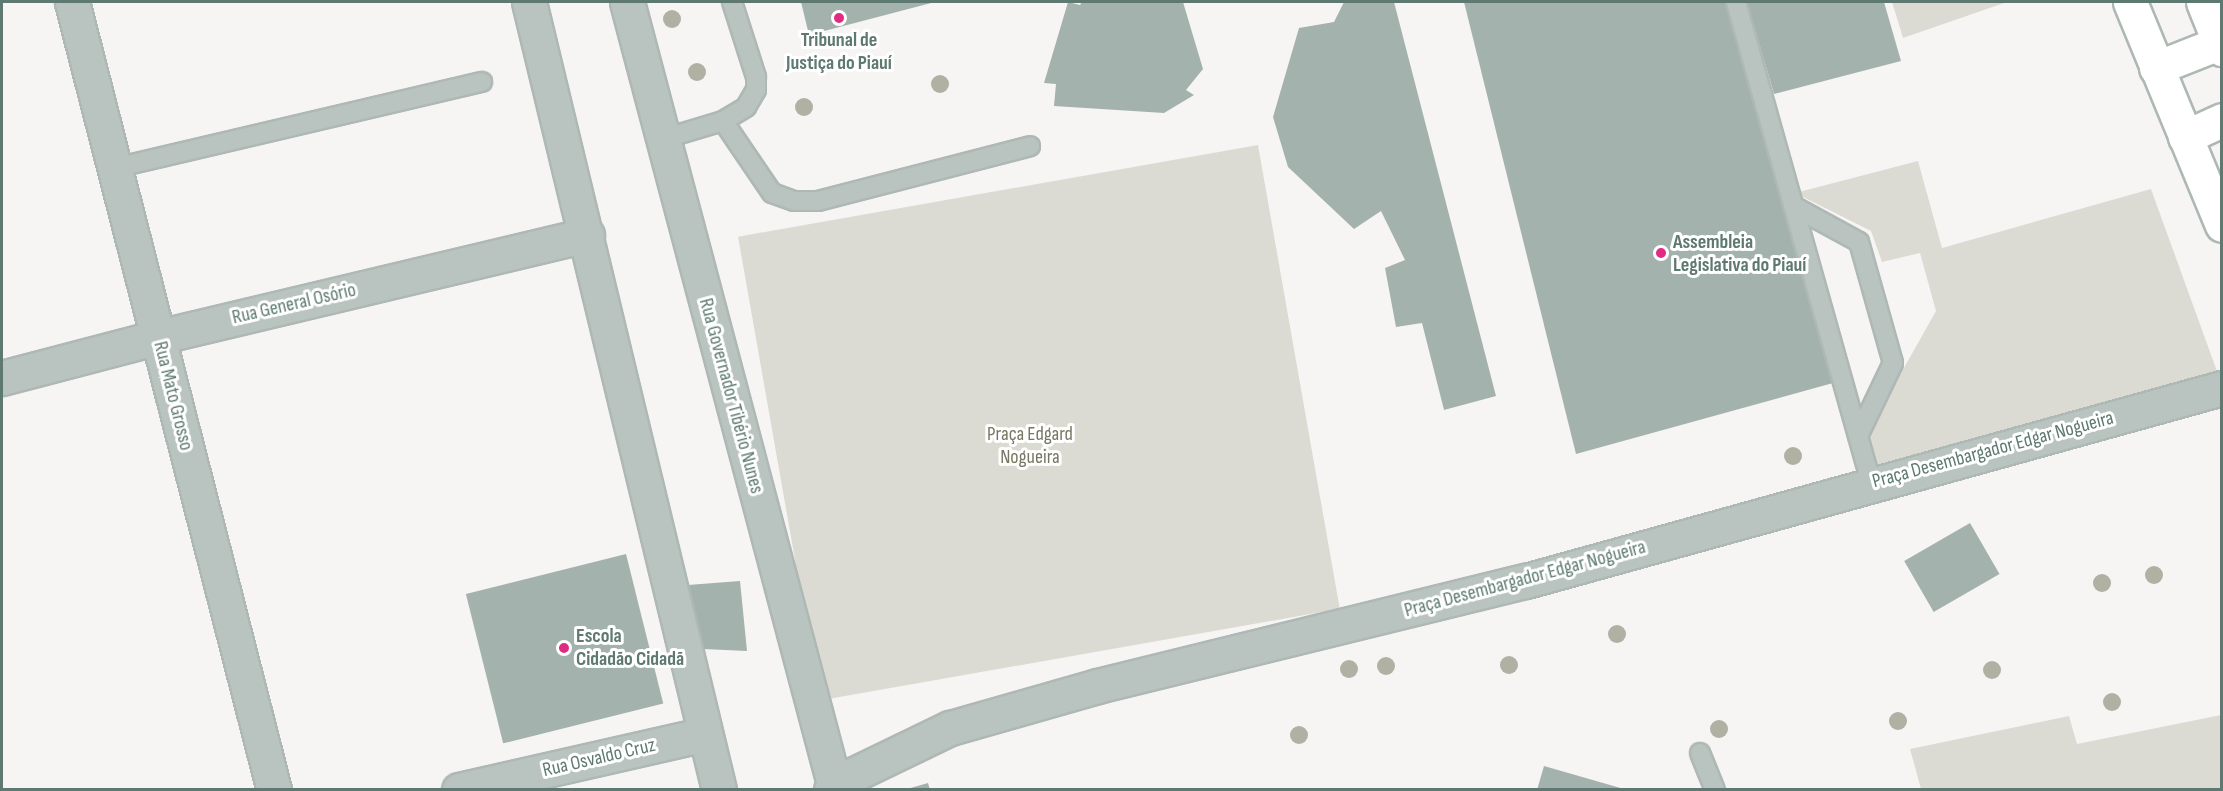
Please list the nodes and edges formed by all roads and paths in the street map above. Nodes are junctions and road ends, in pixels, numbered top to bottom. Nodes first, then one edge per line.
1 (72, 2) edge
2 (529, 2) edge
3 (627, 2) edge
4 (732, 2) edge
5 (1736, 2) edge
6 (2130, 2) edge
7 (2203, 2) edge
8 (2220, 46) edge
9 (2156, 68) junction
10 (482, 82) dead end
11 (2222, 120) edge
12 (723, 121) junction
13 (2185, 137) junction
14 (663, 140) junction
15 (1030, 146) dead end
16 (115, 168) junction
17 (1793, 206) junction
18 (2222, 225) edge
19 (587, 235) junction
20 (158, 337) junction
21 (2, 378) edge
22 (2222, 388) edge
23 (1858, 435) junction
24 (1871, 483) junction
25 (705, 734) junction
26 (1700, 753) dead end
27 (833, 787) edge
28 (274, 789) edge
29 (459, 789) edge
30 (719, 789) edge
31 (1715, 789) edge

1 - 16 street, Rua Mato Grosso
2 - 19 street
3 - 14 street, Rua Governador Tibério Nunes
4 - 12 lane
5 - 17 lane
6 - 9 main road
7 - 8 main road
8 - 9 main road
9 - 13 main road
10 - 16 lane
11 - 13 main road
12 - 14 lane
12 - 15 lane
13 - 18 main road
14 - 27 street, Rua Governador Tibério Nunes
16 - 20 street, Rua Mato Grosso
17 - 23 lane
17 - 23 lane
19 - 20 street, Rua General Osório
19 - 25 street
20 - 21 street, Rua General Osório
20 - 28 street, Rua Mato Grosso
22 - 24 street, Praça Desembargador Edgar Nogueira
23 - 24 lane
24 - 27 street, Praça Desembargador Edgar Nogueira
25 - 29 street, Rua Osvaldo Cruz
25 - 30 street
26 - 31 lane

